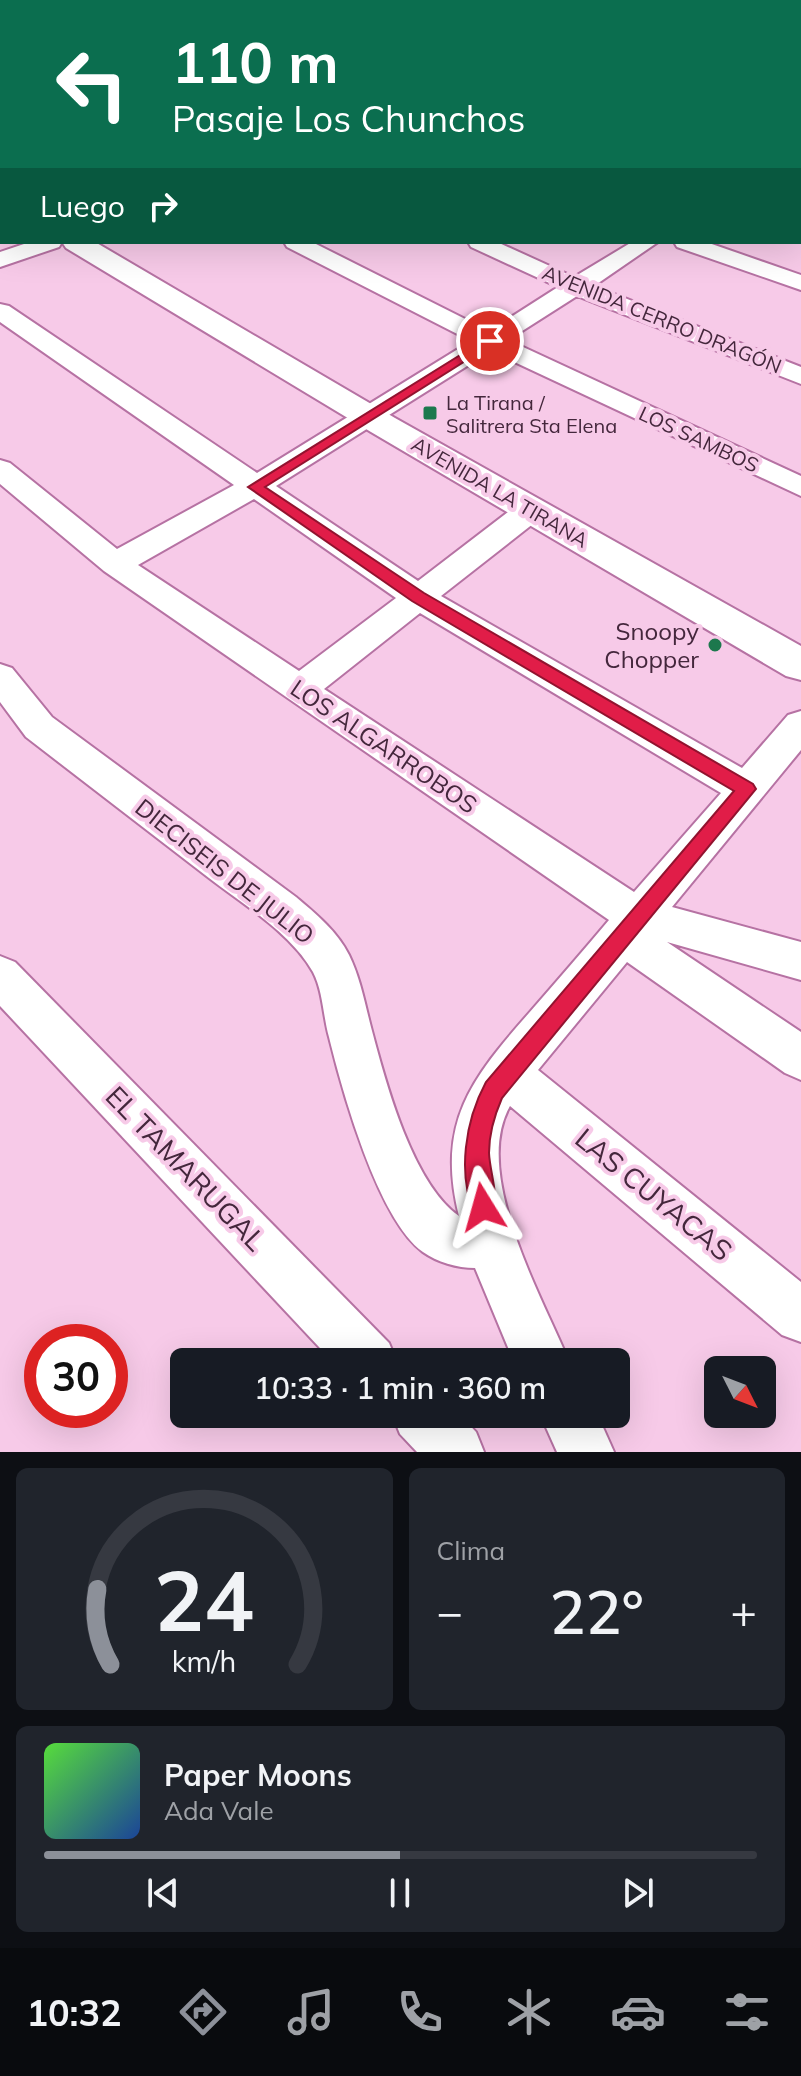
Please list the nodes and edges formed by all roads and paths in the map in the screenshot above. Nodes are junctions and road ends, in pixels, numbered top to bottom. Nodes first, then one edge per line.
1 (45, 244) edge
2 (80, 244) edge
3 (115, 244) edge
4 (299, 244) edge
5 (483, 244) edge
6 (644, 244) edge
7 (691, 244) edge
8 (0, 260) edge
9 (801, 283) edge
10 (576, 287) junction
11 (0, 311) edge
12 (490, 341) junction
13 (801, 346) edge
14 (776, 366) junction
15 (801, 376) edge
16 (381, 410) junction
17 (0, 469) edge
18 (255, 487) junction
19 (801, 487) edge
20 (532, 509) junction
21 (115, 564) junction
22 (418, 597) junction
23 (801, 634) edge
24 (801, 665) edge
25 (0, 677) edge
26 (300, 689) junction
27 (801, 725) edge
28 (746, 789) junction
29 (630, 925) junction
30 (801, 961) edge
31 (0, 976) edge
32 (801, 1058) edge
33 (506, 1073) junction
34 (492, 1241) junction
35 (801, 1316) edge
36 (357, 1348) edge
37 (536, 1348) edge
38 (433, 1428) edge
39 (575, 1428) edge
40 (456, 1452) edge
41 (586, 1452) edge

1 - 8 street
2 - 16 highway, AVENIDA LA TIRANA
3 - 16 highway, AVENIDA LA TIRANA
4 - 12 street, LOS SAMBOS
5 - 10 street, AVENIDA CERRO DRAGÓN
6 - 10 street
7 - 9 street
10 - 12 street
10 - 14 street, AVENIDA CERRO DRAGÓN
11 - 18 street
12 - 16 street
12 - 19 street, LOS SAMBOS
13 - 14 street
14 - 15 street, AVENIDA CERRO DRAGÓN
16 - 18 street
16 - 20 highway, AVENIDA LA TIRANA
16 - 23 highway, AVENIDA LA TIRANA
17 - 21 street, LOS ALGARROBOS
18 - 21 street
18 - 22 street
20 - 22 street
20 - 24 highway, AVENIDA LA TIRANA
21 - 26 street, LOS ALGARROBOS
22 - 26 street
22 - 28 street
25 - 34 street, DIECISEIS DE JULIO
26 - 29 street, LOS ALGARROBOS
27 - 28 street
28 - 29 street
29 - 30 street, LOS ALGARROBOS
29 - 32 street
29 - 33 street
31 - 36 street, EL TAMARUGAL
33 - 34 street
33 - 35 street, LAS CUYACAS
34 - 37 street
38 - 40 street
39 - 41 street

